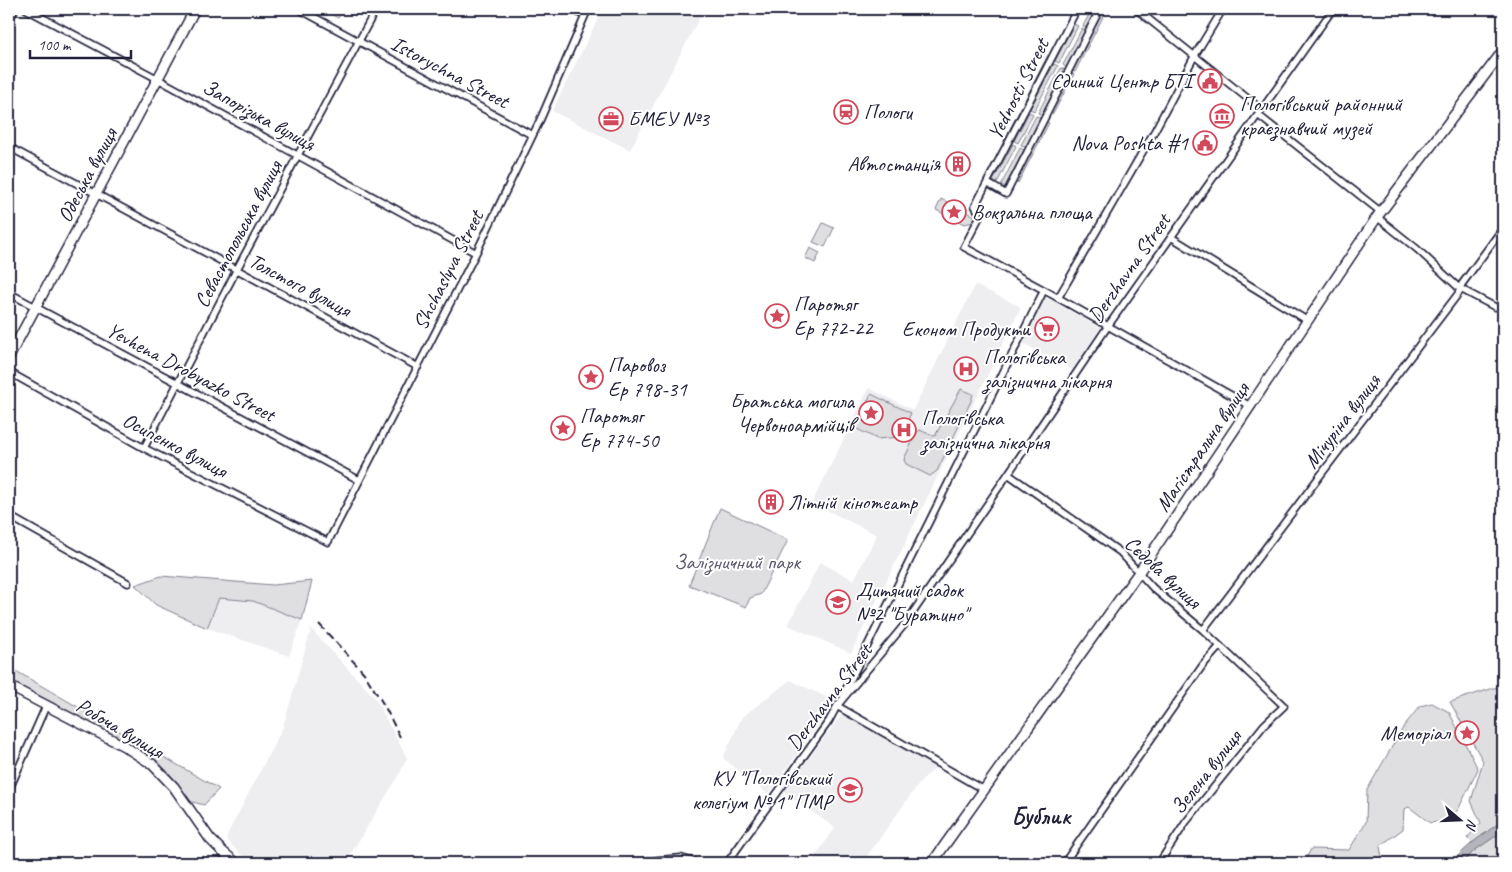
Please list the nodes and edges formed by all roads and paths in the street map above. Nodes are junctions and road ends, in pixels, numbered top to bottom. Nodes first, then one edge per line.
1 (15, 9) edge
2 (26, 9) edge
3 (195, 9) edge
4 (299, 9) edge
5 (376, 9) edge
6 (571, 9) edge
7 (588, 9) edge
8 (1078, 9) edge
9 (1100, 9) edge
10 (1136, 9) edge
11 (1223, 9) edge
12 (1333, 9) edge
13 (585, 16) junction
14 (9, 20) edge
15 (358, 41) junction
16 (1503, 51) edge
17 (1195, 55) junction
18 (158, 79) junction
19 (1260, 112) junction
20 (532, 135) junction
21 (9, 147) edge
22 (298, 155) junction
23 (987, 183) junction
24 (96, 194) junction
25 (1379, 214) junction
26 (1503, 228) edge
27 (1171, 237) junction
28 (476, 253) junction
29 (237, 269) junction
30 (1459, 288) junction
31 (1044, 290) junction
32 (9, 293) edge
33 (1058, 298) junction
34 (36, 307) junction
35 (1495, 307) dead end
36 (1308, 321) junction
37 (1108, 326) junction
38 (9, 357) edge
39 (418, 367) junction
40 (9, 372) edge
41 (178, 384) junction
42 (1250, 406) junction
43 (144, 448) junction
44 (1008, 474) junction
45 (359, 480) junction
46 (9, 516) edge
47 (328, 542) joint
48 (1139, 572) junction
49 (128, 583) dead end
50 (1203, 630) junction
51 (1220, 646) junction
52 (9, 686) edge
53 (46, 706) junction
54 (837, 706) junction
55 (1284, 706) joint
56 (9, 790) edge
57 (984, 790) junction
58 (236, 863) edge
59 (627, 863) edge
60 (698, 863) edge
61 (727, 863) edge
62 (932, 863) edge
63 (1064, 863) edge
64 (1159, 863) edge

1 - 14 street
2 - 18 street, Запорізька вулиця
3 - 18 main road, Одеська вулиця
4 - 15 street, Istorychna Street
5 - 15 street, Севастопольська вулиця
6 - 13 street
7 - 13 street, Shchaslyva Street
8 - 23 street, Yednosti Street
9 - 23 street
10 - 17 street
11 - 17 street
12 - 19 street, Derzhavna Street
13 - 20 street, Shchaslyva Street
15 - 20 street, Istorychna Street
15 - 22 street, Севастопольська вулиця
16 - 25 main road, Магістральна вулиця
17 - 19 street
17 - 33 street
18 - 22 street, Запорізька вулиця
18 - 24 main road, Одеська вулиця
19 - 25 street
19 - 27 street, Derzhavna Street
20 - 28 street, Shchaslyva Street
21 - 24 street, Толстого вулиця
22 - 28 street, Запорізька вулиця
22 - 29 street, Севастопольська вулиця
23 - 31 street, Yednosti Street
24 - 29 street, Толстого вулиця
24 - 34 main road, Одеська вулиця
25 - 30 street
25 - 36 main road, Магістральна вулиця
26 - 30 street, Мічуріна вулиця
27 - 36 street
27 - 37 street, Derzhavna Street
28 - 39 street, Shchaslyva Street
29 - 39 street, Толстого вулиця
29 - 41 street, Севастопольська вулиця
30 - 35 street
30 - 50 street, Мічуріна вулиця
31 - 33 street
31 - 54 street
32 - 34 street, Yevhena Drobyazko Street
33 - 37 street
34 - 38 main road, Одеська вулиця
34 - 41 street, Yevhena Drobyazko Street
36 - 42 main road, Магістральна вулиця
37 - 42 street
37 - 44 street, Derzhavna Street
39 - 45 street, Shchaslyva Street
40 - 43 street, Осипенко вулиця
41 - 43 street, Севастопольська вулиця
41 - 45 street, Yevhena Drobyazko Street
42 - 48 main road, Магістральна вулиця
43 - 47 street, Осипенко вулиця
44 - 48 street, Сєдова вулиця
44 - 54 street, Derzhavna Street
45 - 47 street, Shchaslyva Street
46 - 49 street
48 - 50 street, Сєдова вулиця
48 - 57 main road, Магістральна вулиця
50 - 51 street, Сєдова вулиця
51 - 55 street, Сєдова вулиця
51 - 63 street
52 - 53 main road, Робоча вулиця
53 - 56 street
53 - 58 main road, Робоча вулиця
54 - 57 street
54 - 61 street, Derzhavna Street
55 - 64 street, Зелена вулиця
57 - 62 main road, Магістральна вулиця
59 - 60 street

